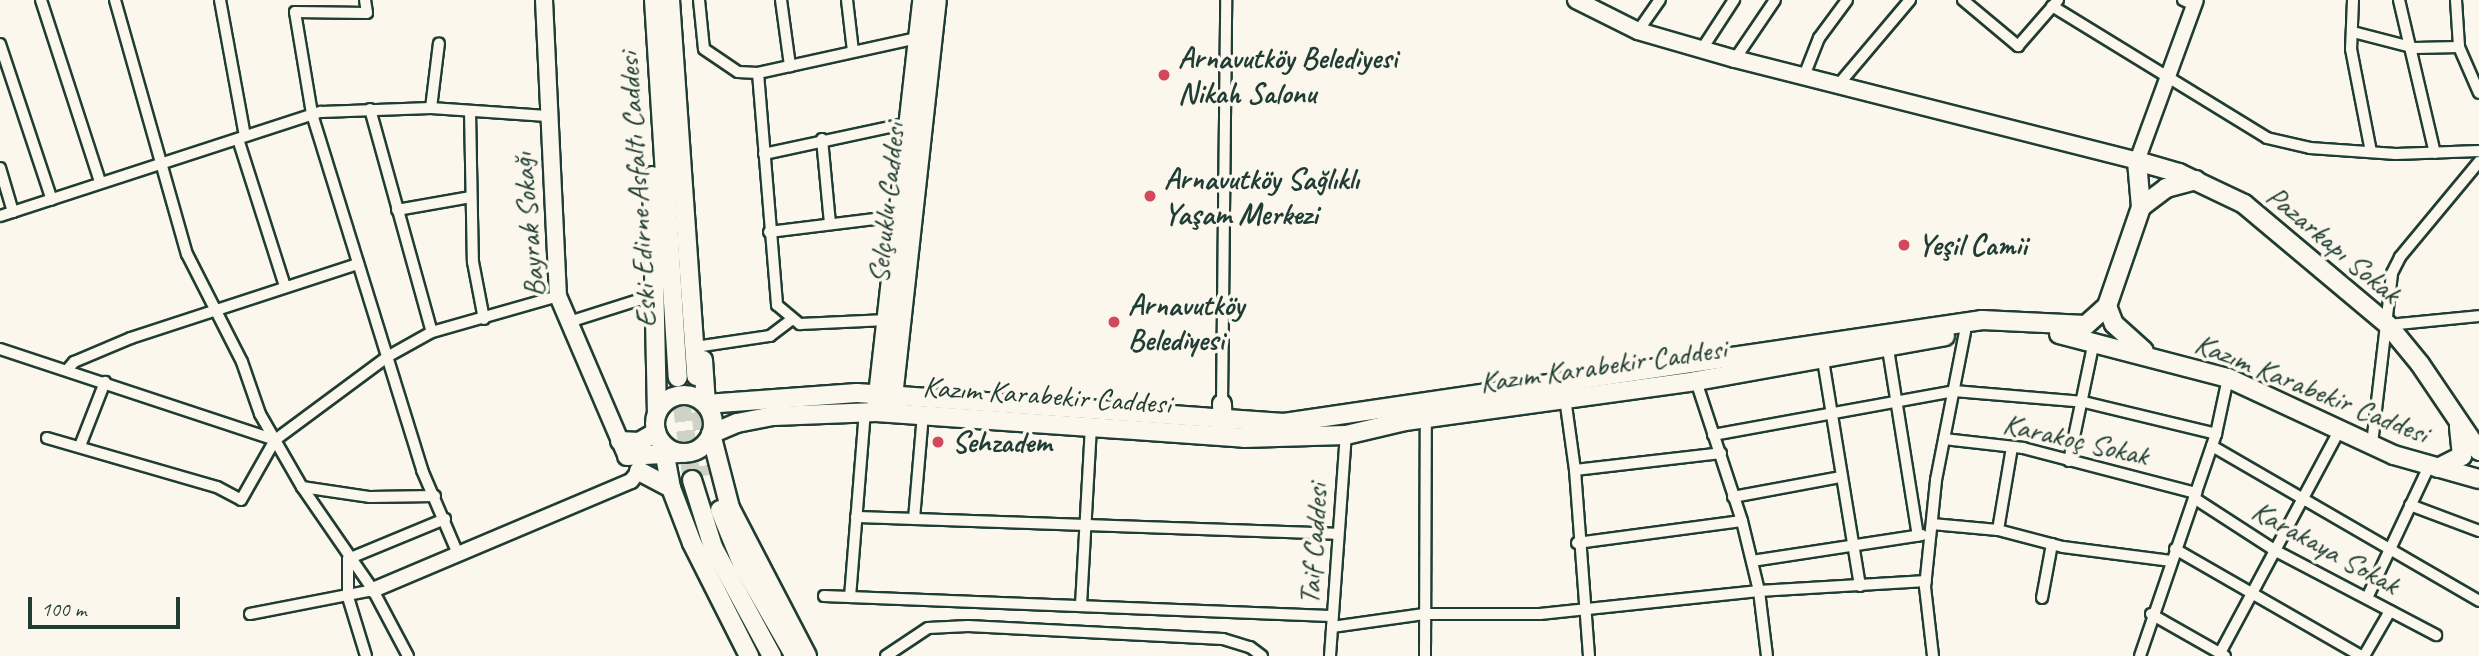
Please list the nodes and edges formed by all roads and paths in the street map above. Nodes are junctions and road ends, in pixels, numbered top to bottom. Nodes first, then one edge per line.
1 (41, 0) edge
2 (114, 0) edge
3 (220, 0) edge
4 (365, 0) edge
5 (544, 0) edge
6 (653, 0) edge
7 (670, 0) edge
8 (699, 0) edge
9 (781, 0) edge
10 (847, 0) edge
11 (922, 0) edge
12 (937, 0) edge
13 (1226, 0) edge
14 (1660, 0) edge
15 (1734, 0) edge
16 (1775, 0) edge
17 (1847, 0) edge
18 (1910, 0) edge
19 (1963, 0) edge
20 (2353, 0) edge
21 (2399, 0) edge
22 (2456, 0) edge
23 (1585, 2) edge
24 (2191, 2) edge
25 (2055, 3) edge
26 (1638, 31) junction
27 (2353, 32) junction
28 (918, 38) junction
29 (439, 43) dead end
30 (0, 44) edge
31 (2406, 45) junction
32 (2459, 47) junction
33 (1702, 49) junction
34 (853, 51) junction
35 (1735, 59) junction
36 (789, 66) junction
37 (758, 73) junction
38 (657, 74) junction
39 (1804, 76) junction
40 (2168, 77) junction
41 (1839, 84) junction
42 (2479, 93) edge
43 (919, 98) junction
44 (677, 100) junction
45 (431, 108) junction
46 (370, 109) junction
47 (470, 111) junction
48 (312, 114) junction
49 (547, 116) junction
50 (908, 123) junction
51 (242, 137) junction
52 (822, 139) junction
53 (2479, 151) edge
54 (2371, 152) junction
55 (2435, 153) junction
56 (764, 154) junction
57 (2137, 161) junction
58 (2479, 162) edge
59 (163, 164) junction
60 (0, 168) edge
61 (2196, 180) junction
62 (100, 182) junction
63 (471, 197) junction
64 (52, 200) junction
65 (2141, 207) junction
66 (397, 210) junction
67 (13, 212) junction
68 (0, 216) edge
69 (899, 216) junction
70 (831, 224) junction
71 (769, 232) junction
72 (358, 264) junction
73 (285, 286) junction
74 (558, 296) junction
75 (652, 296) junction
76 (2107, 306) junction
77 (218, 312) junction
78 (2479, 316) edge
79 (484, 319) junction
80 (791, 320) junction
81 (887, 320) junction
82 (569, 322) junction
83 (2388, 325) junction
84 (432, 332) junction
85 (1965, 332) junction
86 (2094, 341) junction
87 (702, 346) junction
88 (0, 349) edge
89 (1888, 349) junction
90 (2150, 354) junction
91 (387, 357) junction
92 (1823, 360) junction
93 (67, 370) junction
94 (2228, 378) junction
95 (1696, 381) junction
96 (105, 382) junction
97 (1954, 391) junction
98 (1565, 398) junction
99 (1896, 402) junction
100 (2084, 402) junction
101 (706, 404) junction
102 (881, 406) junction
103 (657, 412) junction
104 (1831, 412) junction
105 (923, 414) junction
106 (1426, 418) junction
107 (1219, 420) junction
108 (2456, 421) junction
109 (1091, 425) junction
110 (2340, 429) junction
111 (711, 434) junction
112 (2216, 434) junction
113 (1346, 435) junction
114 (1713, 435) junction
115 (47, 438) dead end
116 (1944, 439) junction
117 (275, 440) junction
118 (2372, 444) junction
119 (80, 446) junction
120 (2212, 446) junction
121 (666, 447) junction
122 (2012, 447) junction
123 (623, 449) junction
124 (2479, 451) edge
125 (1721, 453) junction
126 (2069, 461) junction
127 (2434, 467) junction
128 (1575, 470) junction
129 (639, 471) junction
130 (1841, 477) junction
131 (2479, 479) edge
132 (302, 487) junction
133 (671, 488) junction
134 (435, 496) junction
135 (2195, 496) junction
136 (1733, 497) junction
137 (2305, 499) junction
138 (2410, 505) junction
139 (856, 517) junction
140 (445, 519) junction
141 (914, 519) junction
142 (1088, 522) junction
143 (1742, 522) junction
144 (1931, 529) junction
145 (1998, 530) junction
146 (2479, 531) edge
147 (1338, 534) junction
148 (1918, 536) junction
149 (1577, 543) junction
150 (2052, 544) junction
151 (1854, 545) junction
152 (2175, 549) junction
153 (2389, 550) junction
154 (2276, 551) junction
155 (458, 554) junction
156 (348, 559) junction
157 (1752, 561) junction
158 (2171, 561) junction
159 (1926, 581) junction
160 (1860, 586) junction
161 (373, 590) junction
162 (1759, 592) junction
163 (824, 596) dead end
164 (2251, 596) junction
165 (348, 597) junction
166 (850, 597) junction
167 (2042, 598) dead end
168 (2367, 598) junction
169 (2479, 601) edge
170 (1081, 605) junction
171 (1586, 611) junction
172 (2390, 611) junction
173 (250, 614) dead end
174 (1424, 614) junction
175 (2151, 614) junction
176 (1332, 622) junction
177 (2437, 635) dead end
178 (1248, 651) edge
179 (2223, 655) edge
180 (366, 656) edge
181 (408, 656) edge
182 (749, 656) edge
183 (772, 656) edge
184 (794, 656) edge
185 (807, 656) edge
186 (886, 656) edge
187 (1262, 656) edge
188 (1330, 656) edge
189 (1425, 656) edge
190 (1589, 656) edge
191 (1766, 656) edge
192 (1923, 656) edge
193 (1933, 656) edge
194 (2140, 656) edge
195 (2362, 656) edge

1 - 62 street
2 - 59 street
3 - 51 street
4 - 48 street
5 - 49 main road, Bayrak Sokağı
6 - 38 main road, Eski Edirne Asfaltı Caddesi
7 - 44 main road, Eski Edirne Asfaltı Caddesi
8 - 37 street
9 - 36 street
10 - 34 street
11 - 28 main road, Selçuklu Caddesi
12 - 43 main road, Selçuklu Caddesi
13 - 107 street
14 - 26 street
15 - 33 street
16 - 35 street
17 - 39 street
18 - 41 street
19 - 25 street
20 - 27 street
21 - 31 street
22 - 32 street
23 - 26 main road
24 - 40 street
25 - 40 street
26 - 33 main road
27 - 31 street
27 - 54 street
28 - 34 street
28 - 43 main road, Selçuklu Caddesi
29 - 45 street
30 - 64 street
31 - 32 street
31 - 55 street
32 - 42 street
33 - 35 main road
34 - 36 street
35 - 39 main road
36 - 37 street
37 - 56 street
38 - 44 main road, Eski Edirne Asfaltı Caddesi
38 - 75 main road
39 - 41 main road
40 - 54 street
40 - 57 street
41 - 57 main road
43 - 50 main road, Selçuklu Caddesi
43 - 102 main road, Selçuklu Caddesi
44 - 87 main road
45 - 46 street
45 - 47 street
46 - 48 street
46 - 66 street
47 - 49 street
47 - 63 street
48 - 51 street
48 - 72 street
49 - 74 main road, Bayrak Sokağı
50 - 52 street
50 - 69 main road, Selçuklu Caddesi
51 - 59 street
51 - 73 street
52 - 56 street
52 - 70 street
53 - 55 street
54 - 55 street
56 - 71 street
57 - 61 main road, Pazarkapı Sokak
57 - 65 main road
58 - 83 street
59 - 62 street
59 - 77 street
60 - 67 street
61 - 65 main road
61 - 83 main road, Pazarkapı Sokak
62 - 64 street
63 - 66 street
63 - 79 street
64 - 67 street
65 - 76 main road
66 - 84 street
67 - 68 street
69 - 70 street
69 - 81 main road, Selçuklu Caddesi
70 - 71 street
71 - 80 street
72 - 73 street
72 - 91 street
73 - 77 street
74 - 79 street
74 - 82 main road, Bayrak Sokağı
75 - 82 street
75 - 103 main road
76 - 90 main road
76 - 107 main road, Kazım Karabekir Caddesi
77 - 93 street
77 - 117 street
78 - 83 street
79 - 84 street
80 - 81 street
80 - 87 street
81 - 102 main road, Selçuklu Caddesi
82 - 123 main road, Bayrak Sokağı
83 - 108 main road, Pazarkapı Sokak
83 - 118 street
84 - 91 street
85 - 86 main road, Kazım Karabekir Caddesi
85 - 89 main road, Kazım Karabekir Caddesi
85 - 97 street
86 - 90 main road, Kazım Karabekir Caddesi
86 - 100 street
87 - 101 main road
88 - 93 street
89 - 92 main road, Kazım Karabekir Caddesi
89 - 99 street
90 - 94 main road, Kazım Karabekir Caddesi
91 - 117 street
91 - 134 street
92 - 95 main road, Kazım Karabekir Caddesi
92 - 104 street
93 - 96 street
94 - 110 main road, Kazım Karabekir Caddesi
94 - 112 street
95 - 98 main road, Kazım Karabekir Caddesi
95 - 114 street
96 - 117 street
96 - 119 street
97 - 99 street
97 - 100 street
97 - 116 street
98 - 106 main road, Kazım Karabekir Caddesi
98 - 128 street
99 - 104 street
99 - 148 street
100 - 112 street
100 - 126 street
101 - 102 main road, Kazım Karabekir Caddesi
101 - 103 main road
101 - 111 main road
102 - 105 main road, Kazım Karabekir Caddesi
102 - 107 main road, Kazım Karabekir Caddesi
102 - 111 main road, Kazım Karabekir Caddesi
102 - 139 street
103 - 121 main road
104 - 114 street
104 - 130 street
105 - 109 main road, Kazım Karabekir Caddesi
105 - 141 street
106 - 113 main road, Kazım Karabekir Caddesi
106 - 174 street
107 - 109 main road, Kazım Karabekir Caddesi
107 - 113 main road, Kazım Karabekir Caddesi
108 - 124 main road, Kazım Karabekir Caddesi
108 - 127 main road
109 - 142 street
110 - 118 main road, Kazım Karabekir Caddesi
110 - 137 street
111 - 121 main road
111 - 185 main road
112 - 120 street
113 - 147 street, Taif Caddesi
114 - 125 street
115 - 119 street
116 - 122 street, Karakoç Sokak
116 - 144 street
117 - 119 street
117 - 132 street
118 - 127 main road, Kazım Karabekir Caddesi
120 - 135 street
120 - 137 street
121 - 123 main road
121 - 123 main road
121 - 133 main road
122 - 126 street, Karakoç Sokak
122 - 145 street
123 - 129 main road, Bayrak Sokağı
125 - 128 street
125 - 136 street
126 - 135 street, Karakoç Sokak
127 - 131 main road, Kazım Karabekir Caddesi
127 - 138 street
128 - 149 street
129 - 133 main road
129 - 155 street
130 - 136 street
130 - 151 street
132 - 134 street
132 - 156 street
133 - 182 main road
134 - 140 street
135 - 152 street
135 - 154 street, Karakaya Sokak
136 - 143 street
137 - 153 street
137 - 154 street
138 - 146 street
138 - 153 street
139 - 141 street
139 - 166 street
140 - 155 street
140 - 156 street
141 - 142 street
142 - 147 street
142 - 170 street
143 - 149 street
143 - 157 street
144 - 145 street
144 - 148 street
144 - 159 street
145 - 150 street
147 - 176 street, Taif Caddesi
148 - 151 street
149 - 171 street
150 - 158 street
150 - 167 street
151 - 157 street
151 - 160 street
152 - 158 street
152 - 164 street
153 - 168 street
153 - 169 street
154 - 164 street
154 - 168 street, Karakaya Sokak
155 - 161 street
156 - 161 street
156 - 165 street
157 - 162 street
158 - 175 street
159 - 160 street
159 - 193 street
160 - 162 street
161 - 165 street
161 - 181 street
162 - 171 street
162 - 191 street
163 - 166 street
164 - 179 street
164 - 195 street
165 - 173 street
165 - 180 street
166 - 170 street
168 - 172 street, Karakaya Sokak
170 - 176 street
171 - 174 street
171 - 190 street
172 - 177 street, Karakaya Sokak
172 - 195 street
174 - 176 street
174 - 189 street
175 - 179 street
175 - 194 street
176 - 188 street, Taif Caddesi
178 - 186 street
178 - 187 street
183 - 184 main road
192 - 193 street

